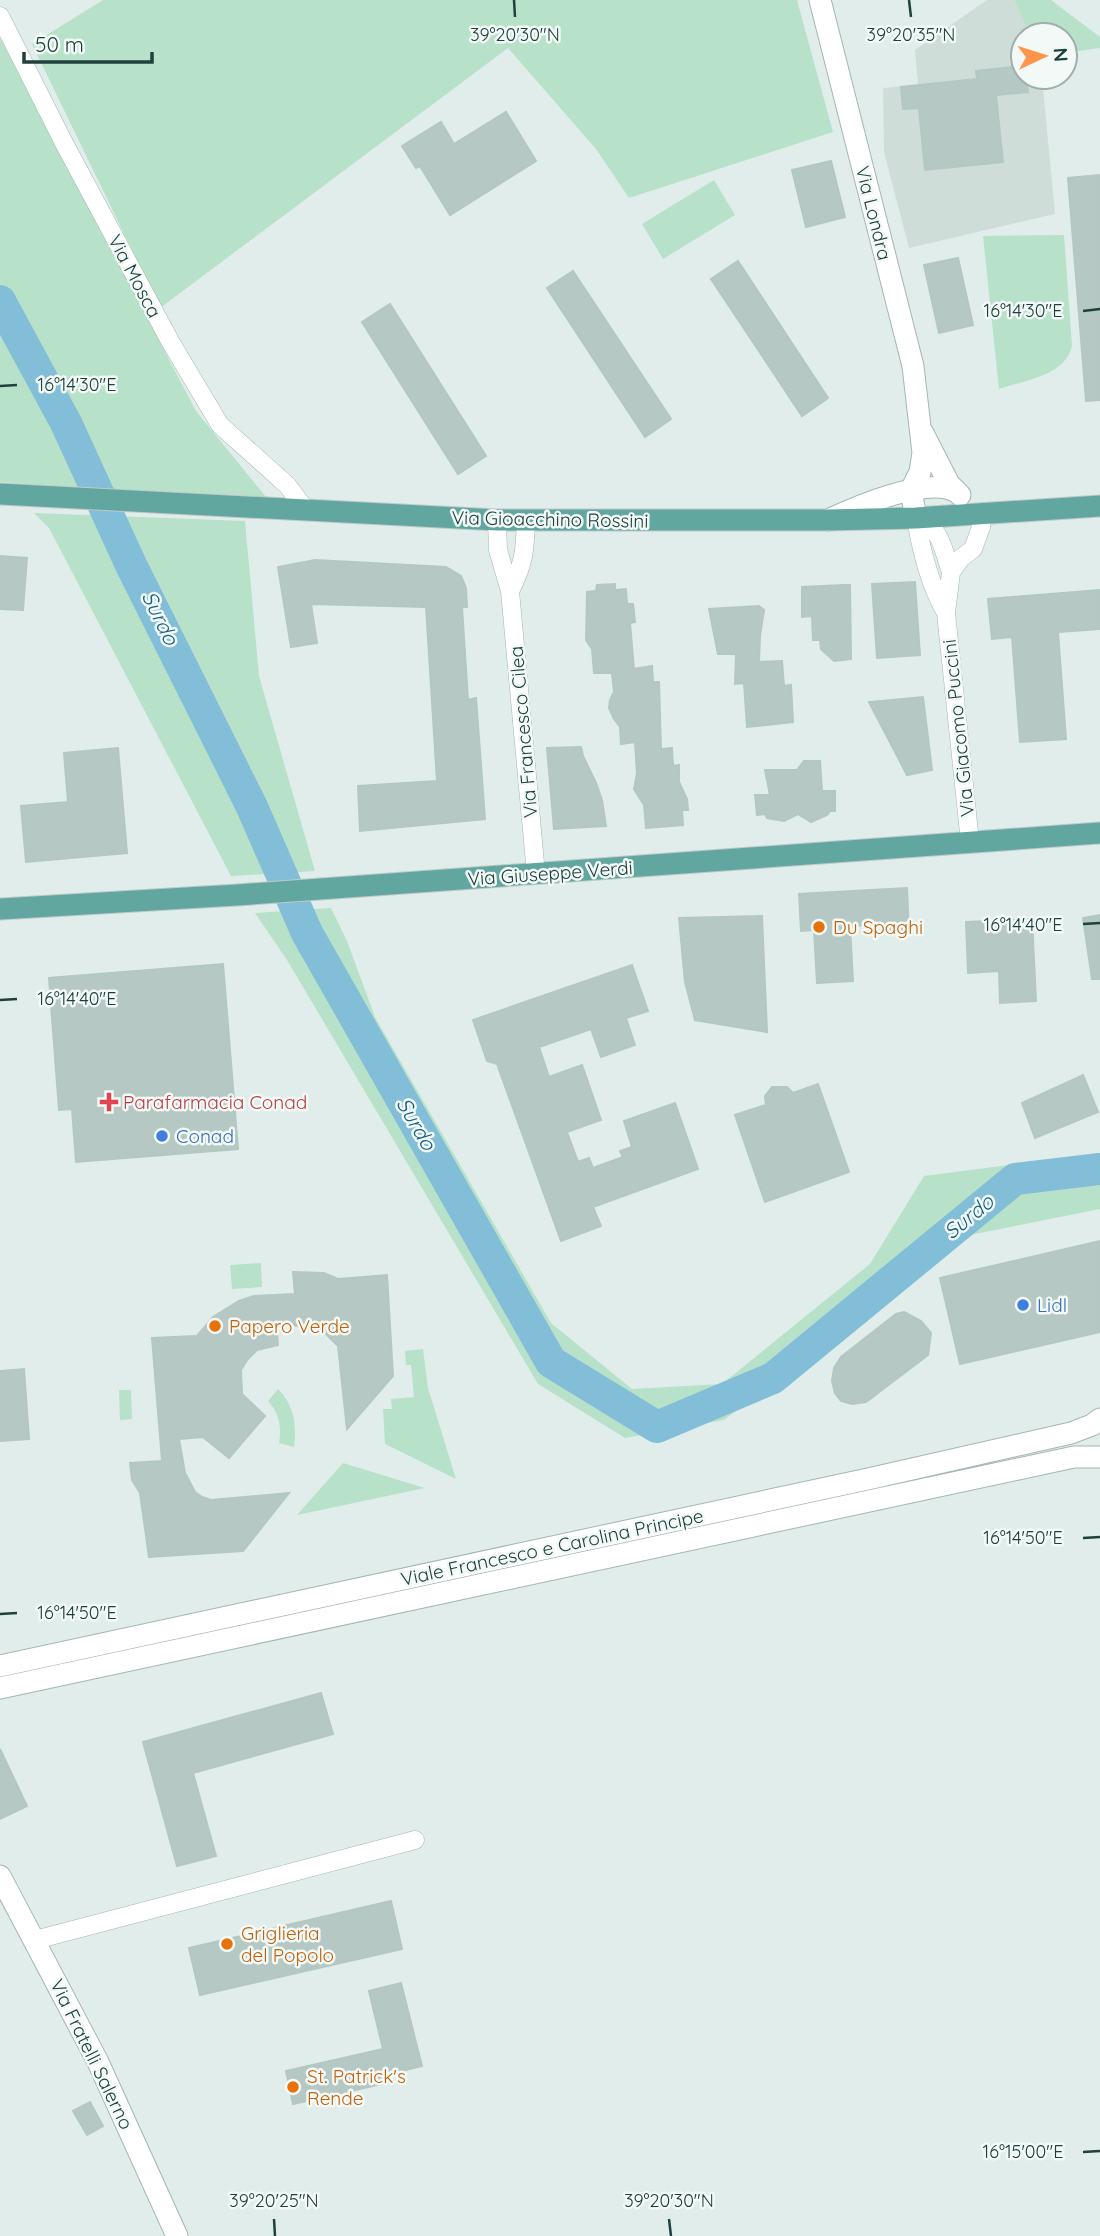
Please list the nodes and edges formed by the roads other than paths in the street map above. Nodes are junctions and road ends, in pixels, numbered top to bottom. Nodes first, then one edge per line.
1 (820, 0) edge
2 (0, 16) edge
3 (920, 428) junction
4 (911, 491) junction
5 (958, 493) junction
6 (0, 494) edge
7 (1100, 506) edge
8 (306, 510) junction
9 (982, 514) junction
10 (916, 518) junction
11 (497, 520) junction
12 (526, 520) junction
13 (828, 520) junction
14 (951, 572) junction
15 (510, 591) junction
16 (946, 613) junction
17 (1100, 833) edge
18 (970, 842) junction
19 (536, 874) junction
20 (0, 909) edge
21 (1100, 1419) edge
22 (1100, 1457) edge
23 (0, 1666) edge
24 (0, 1688) edge
25 (415, 1840) dead end
26 (0, 1875) edge
27 (35, 1940) junction
28 (177, 2236) edge

1 - 3 street, Via Londra
2 - 8 street, Via Mosca
3 - 4 street, Via Londra
3 - 5 street, Via Londra
4 - 5 street
4 - 10 street, Via Londra
4 - 13 street
5 - 9 street, Via Londra
6 - 8 main road, Via Gioacchino Rossini
7 - 9 main road, Via Gioacchino Rossini
8 - 11 main road, Via Gioacchino Rossini
9 - 10 main road, Via Gioacchino Rossini
9 - 14 street
10 - 13 main road, Via Gioacchino Rossini
10 - 14 street, Via Giacomo Puccini
10 - 16 street, Via Giacomo Puccini
11 - 12 main road, Via Gioacchino Rossini
11 - 15 street, Via Francesco Cilea
12 - 13 main road, Via Gioacchino Rossini
12 - 15 street, Via Francesco Cilea
14 - 16 street, Via Giacomo Puccini
15 - 19 street, Via Francesco Cilea
16 - 18 street, Via Giacomo Puccini
17 - 18 main road, Via Giuseppe Verdi
18 - 19 main road, Via Giuseppe Verdi
19 - 20 main road, Via Giuseppe Verdi
21 - 23 street, Viale Francesco e Carolina Principe
22 - 24 street, Viale Francesco e Carolina Principe
25 - 27 street
26 - 27 street, Via Fratelli Salerno
27 - 28 street, Via Fratelli Salerno

